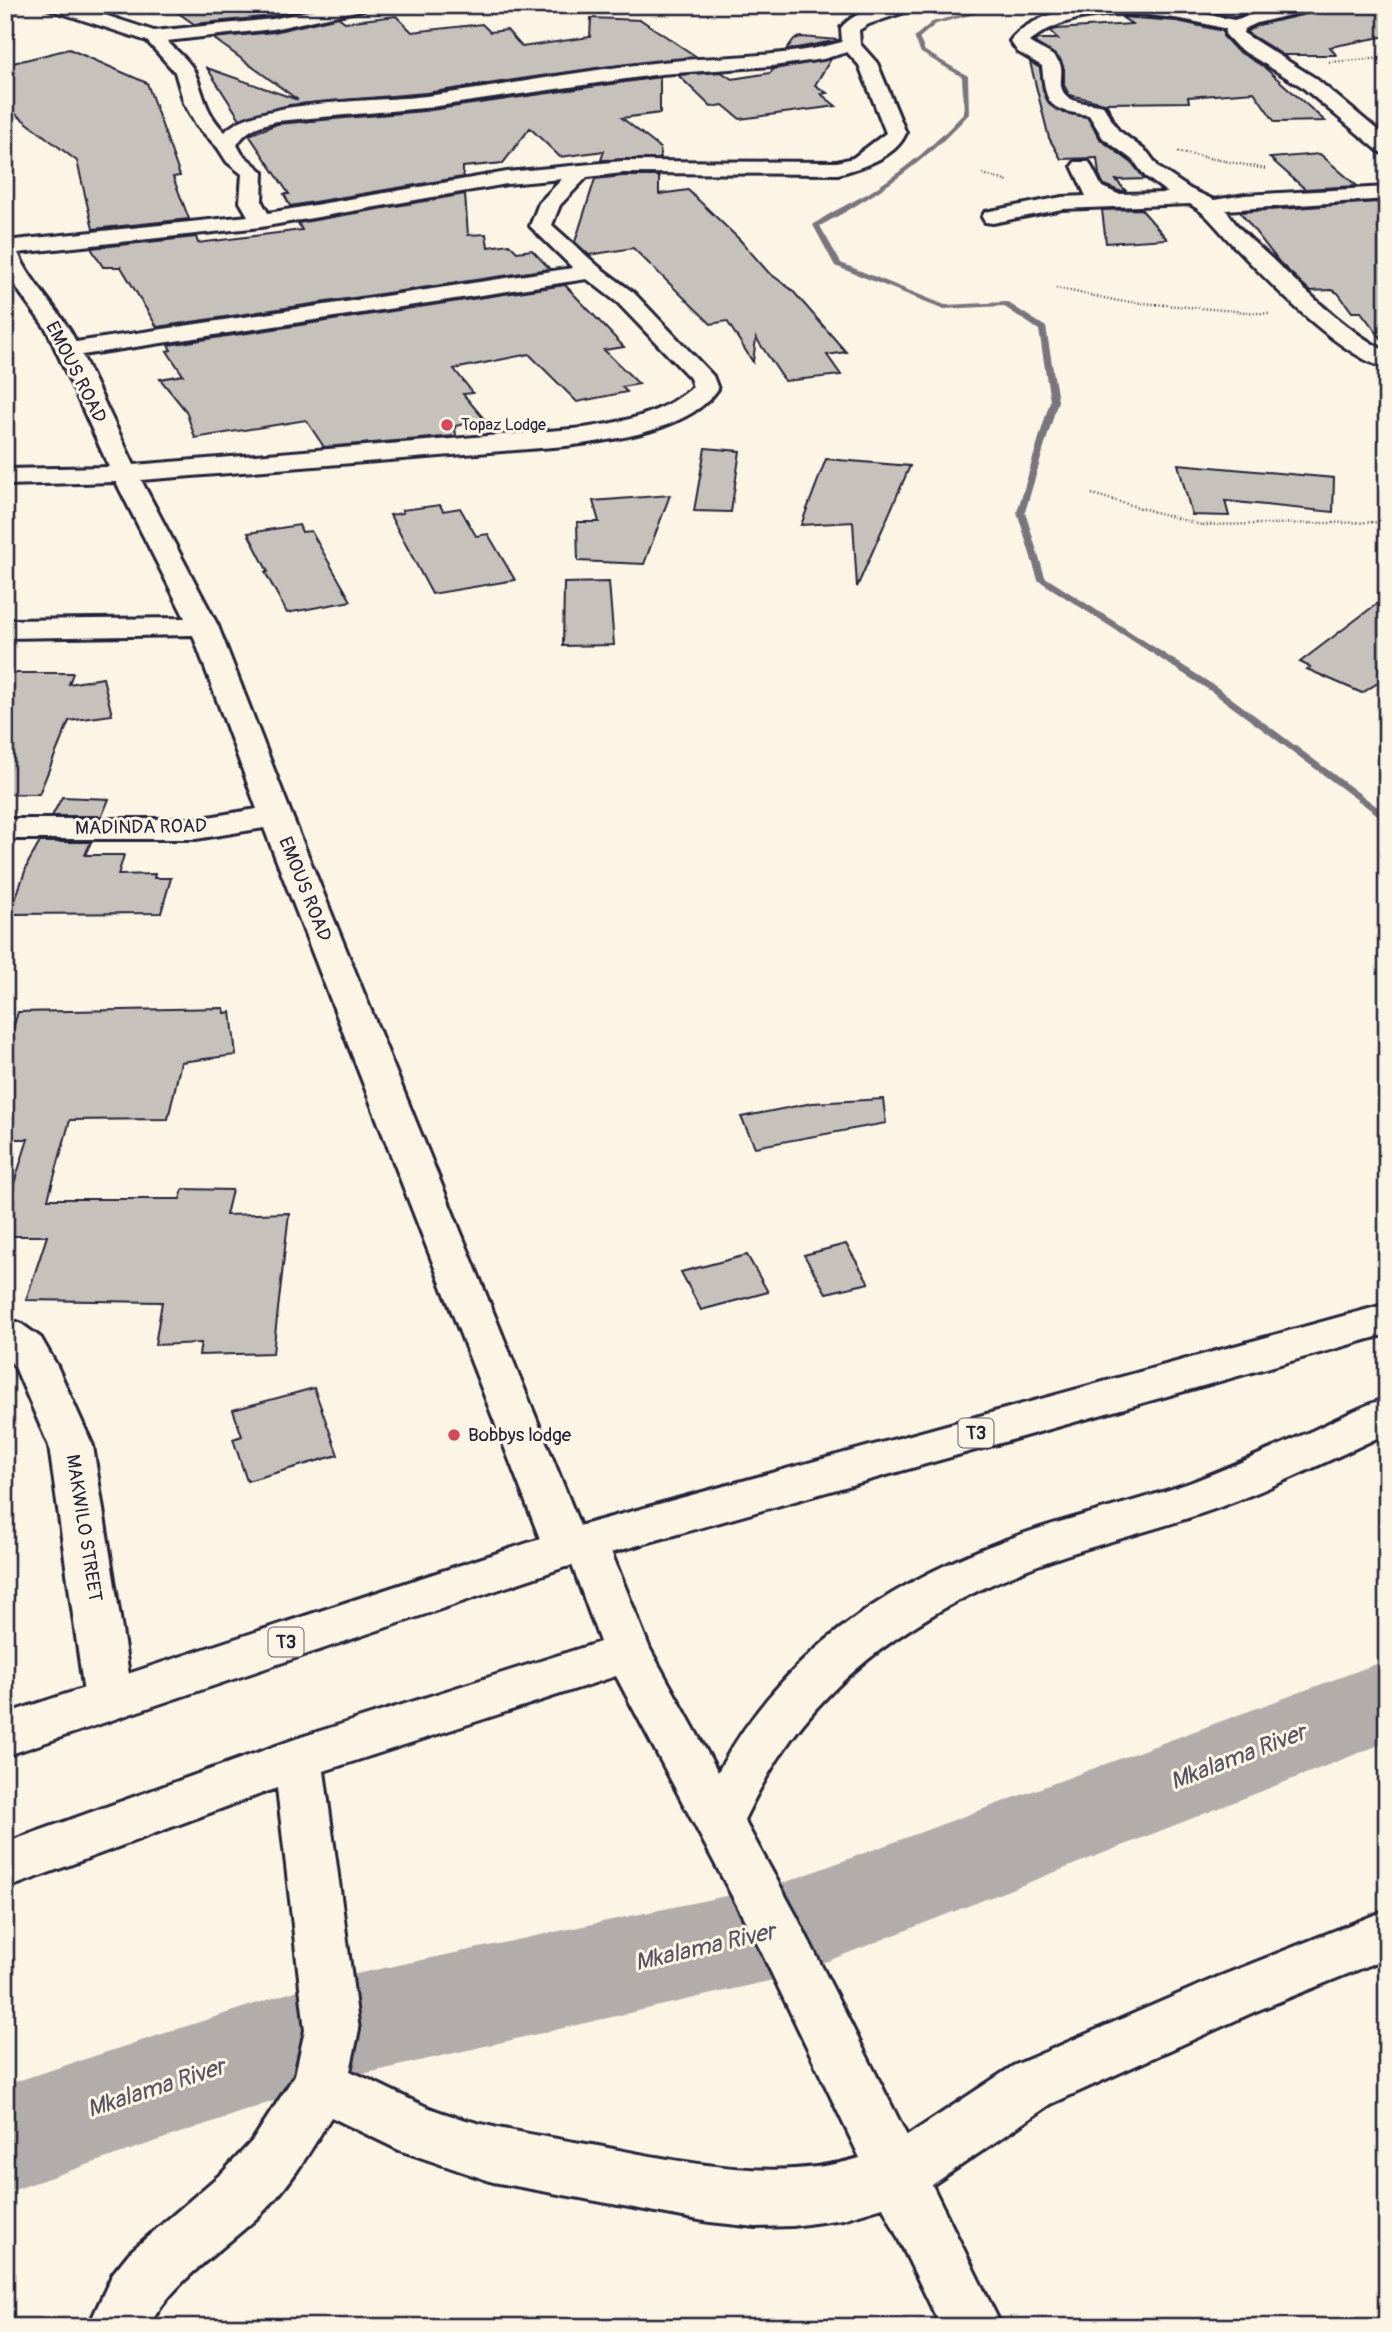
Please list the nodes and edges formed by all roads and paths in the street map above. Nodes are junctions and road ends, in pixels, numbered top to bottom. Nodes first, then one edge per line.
1 (12, 5) edge
2 (55, 5) edge
3 (359, 5) edge
4 (908, 5) edge
5 (1308, 5) edge
6 (5, 8) edge
7 (1237, 26) junction
8 (153, 37) junction
9 (851, 45) junction
10 (1387, 58) edge
11 (1287, 68) junction
12 (1121, 142) junction
13 (227, 145) junction
14 (1387, 148) edge
15 (1082, 166) dead end
16 (1268, 170) dead end
17 (581, 172) junction
18 (1387, 193) edge
19 (1192, 198) junction
20 (1113, 200) junction
21 (1214, 208) junction
22 (993, 217) dead end
23 (261, 221) junction
24 (7, 257) edge
25 (591, 272) junction
26 (1056, 288) dead end
27 (1343, 334) junction
28 (69, 350) junction
29 (1387, 361) edge
30 (125, 474) junction
31 (5, 477) edge
32 (1092, 494) dead end
33 (1387, 522) edge
34 (204, 626) junction
35 (5, 629) edge
36 (276, 816) junction
37 (5, 829) edge
38 (1387, 1319) edge
39 (5, 1334) edge
40 (1387, 1415) edge
41 (576, 1545) junction
42 (628, 1653) junction
43 (109, 1700) junction
44 (5, 1735) edge
45 (298, 1759) junction
46 (718, 1820) junction
47 (5, 1866) edge
48 (1387, 1934) edge
49 (320, 2084) junction
50 (898, 2175) junction
51 (118, 2327) edge
52 (972, 2327) edge

1 - 6 main road
2 - 8 main road
3 - 8 main road
4 - 9 main road
5 - 7 main road
7 - 11 main road
7 - 12 main road
8 - 13 main road
9 - 13 main road
9 - 17 main road
10 - 11 path
11 - 14 main road
12 - 16 path
12 - 19 main road
13 - 23 main road
15 - 20 main road
17 - 23 main road
17 - 25 main road
18 - 21 main road
19 - 20 main road
19 - 21 main road
20 - 22 main road
21 - 27 main road
23 - 24 main road
24 - 28 main road, EMOUS ROAD
25 - 28 main road
25 - 30 main road
26 - 27 path
27 - 29 main road
28 - 30 main road, EMOUS ROAD
30 - 31 main road
30 - 34 main road, EMOUS ROAD
32 - 33 path
34 - 35 main road
34 - 36 main road, EMOUS ROAD
36 - 37 main road, MADINDA ROAD
36 - 41 main road, EMOUS ROAD
38 - 41 main road, T3
39 - 43 main road, MAKWILO STREET
40 - 46 main road
41 - 42 main road, EMOUS ROAD
41 - 43 main road, T3
42 - 45 main road
42 - 46 main road, EMOUS ROAD
43 - 44 main road, T3
45 - 47 main road
45 - 49 main road
46 - 50 main road, EMOUS ROAD
48 - 50 main road
49 - 50 main road
49 - 51 main road
50 - 52 main road, EMOUS ROAD

